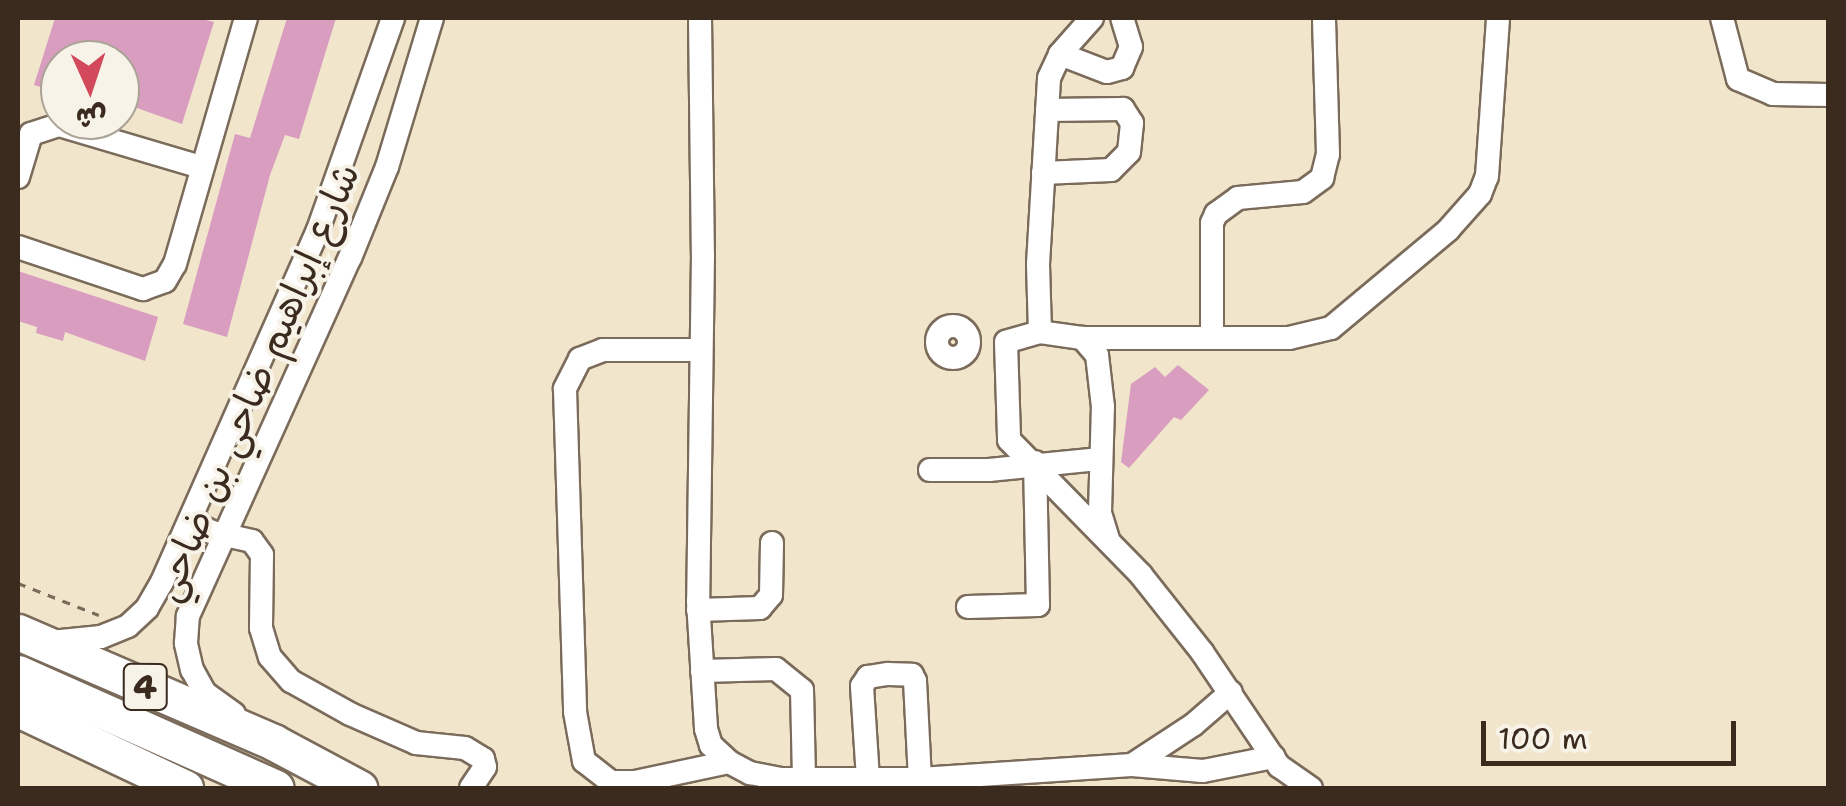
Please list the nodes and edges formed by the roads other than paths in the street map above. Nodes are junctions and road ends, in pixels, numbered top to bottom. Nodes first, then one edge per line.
1 (246, 18) edge
2 (393, 18) edge
3 (432, 18) edge
4 (700, 18) edge
5 (1092, 18) edge
6 (1122, 18) edge
7 (1324, 18) edge
8 (1498, 18) edge
9 (1722, 18) edge
10 (1060, 54) junction
11 (1828, 95) edge
12 (1047, 110) junction
13 (201, 167) junction
14 (1044, 173) junction
15 (18, 177) edge
16 (18, 248) edge
17 (1040, 332) junction
18 (1082, 338) junction
19 (1212, 338) junction
20 (969, 341) dead end
21 (1006, 342) junction
22 (701, 350) junction
23 (1100, 459) junction
24 (1035, 462) junction
25 (930, 470) dead end
26 (194, 515) junction
27 (225, 532) junction
28 (1108, 539) junction
29 (772, 543) dead end
30 (968, 606) dead end
31 (698, 610) junction
32 (28, 636) edge
33 (702, 671) junction
34 (18, 672) edge
35 (1231, 692) junction
36 (18, 709) edge
37 (18, 732) edge
38 (272, 742) junction
39 (729, 762) junction
40 (1132, 765) junction
41 (1278, 771) edge
42 (920, 778) junction
43 (804, 779) junction
44 (868, 779) junction
45 (149, 788) edge
46 (185, 788) edge
47 (276, 788) edge
48 (359, 788) edge
49 (471, 788) edge
50 (1311, 788) edge

1 - 13 street
2 - 26 street, شارع إبراهيم ضاحي بن ضاحي
3 - 27 street, شارع إبراهيم ضاحي بن ضاحي
4 - 22 street
5 - 10 street
6 - 10 street
7 - 19 street
8 - 19 street
9 - 11 street
10 - 12 street
12 - 14 street
12 - 14 street
13 - 15 street
13 - 16 street
14 - 17 street
17 - 18 street
17 - 21 street
18 - 19 street
18 - 23 street
20 - 21 street
21 - 24 street
22 - 31 street
22 - 39 street
23 - 24 street
23 - 28 street
24 - 25 street
24 - 28 street
24 - 30 street
26 - 27 street
26 - 32 street, شارع إبراهيم ضاحي بن ضاحي
27 - 38 street, شارع إبراهيم ضاحي بن ضاحي
27 - 49 street
28 - 35 street
29 - 31 street
31 - 33 street
32 - 38 highway, 4
33 - 39 street
33 - 43 street
34 - 47 highway
35 - 40 street
35 - 41 street
36 - 46 highway
37 - 45 highway, 4
38 - 48 highway, 4
39 - 43 street
40 - 41 street
40 - 42 street
41 - 50 street
42 - 44 street
42 - 44 street
43 - 44 street

